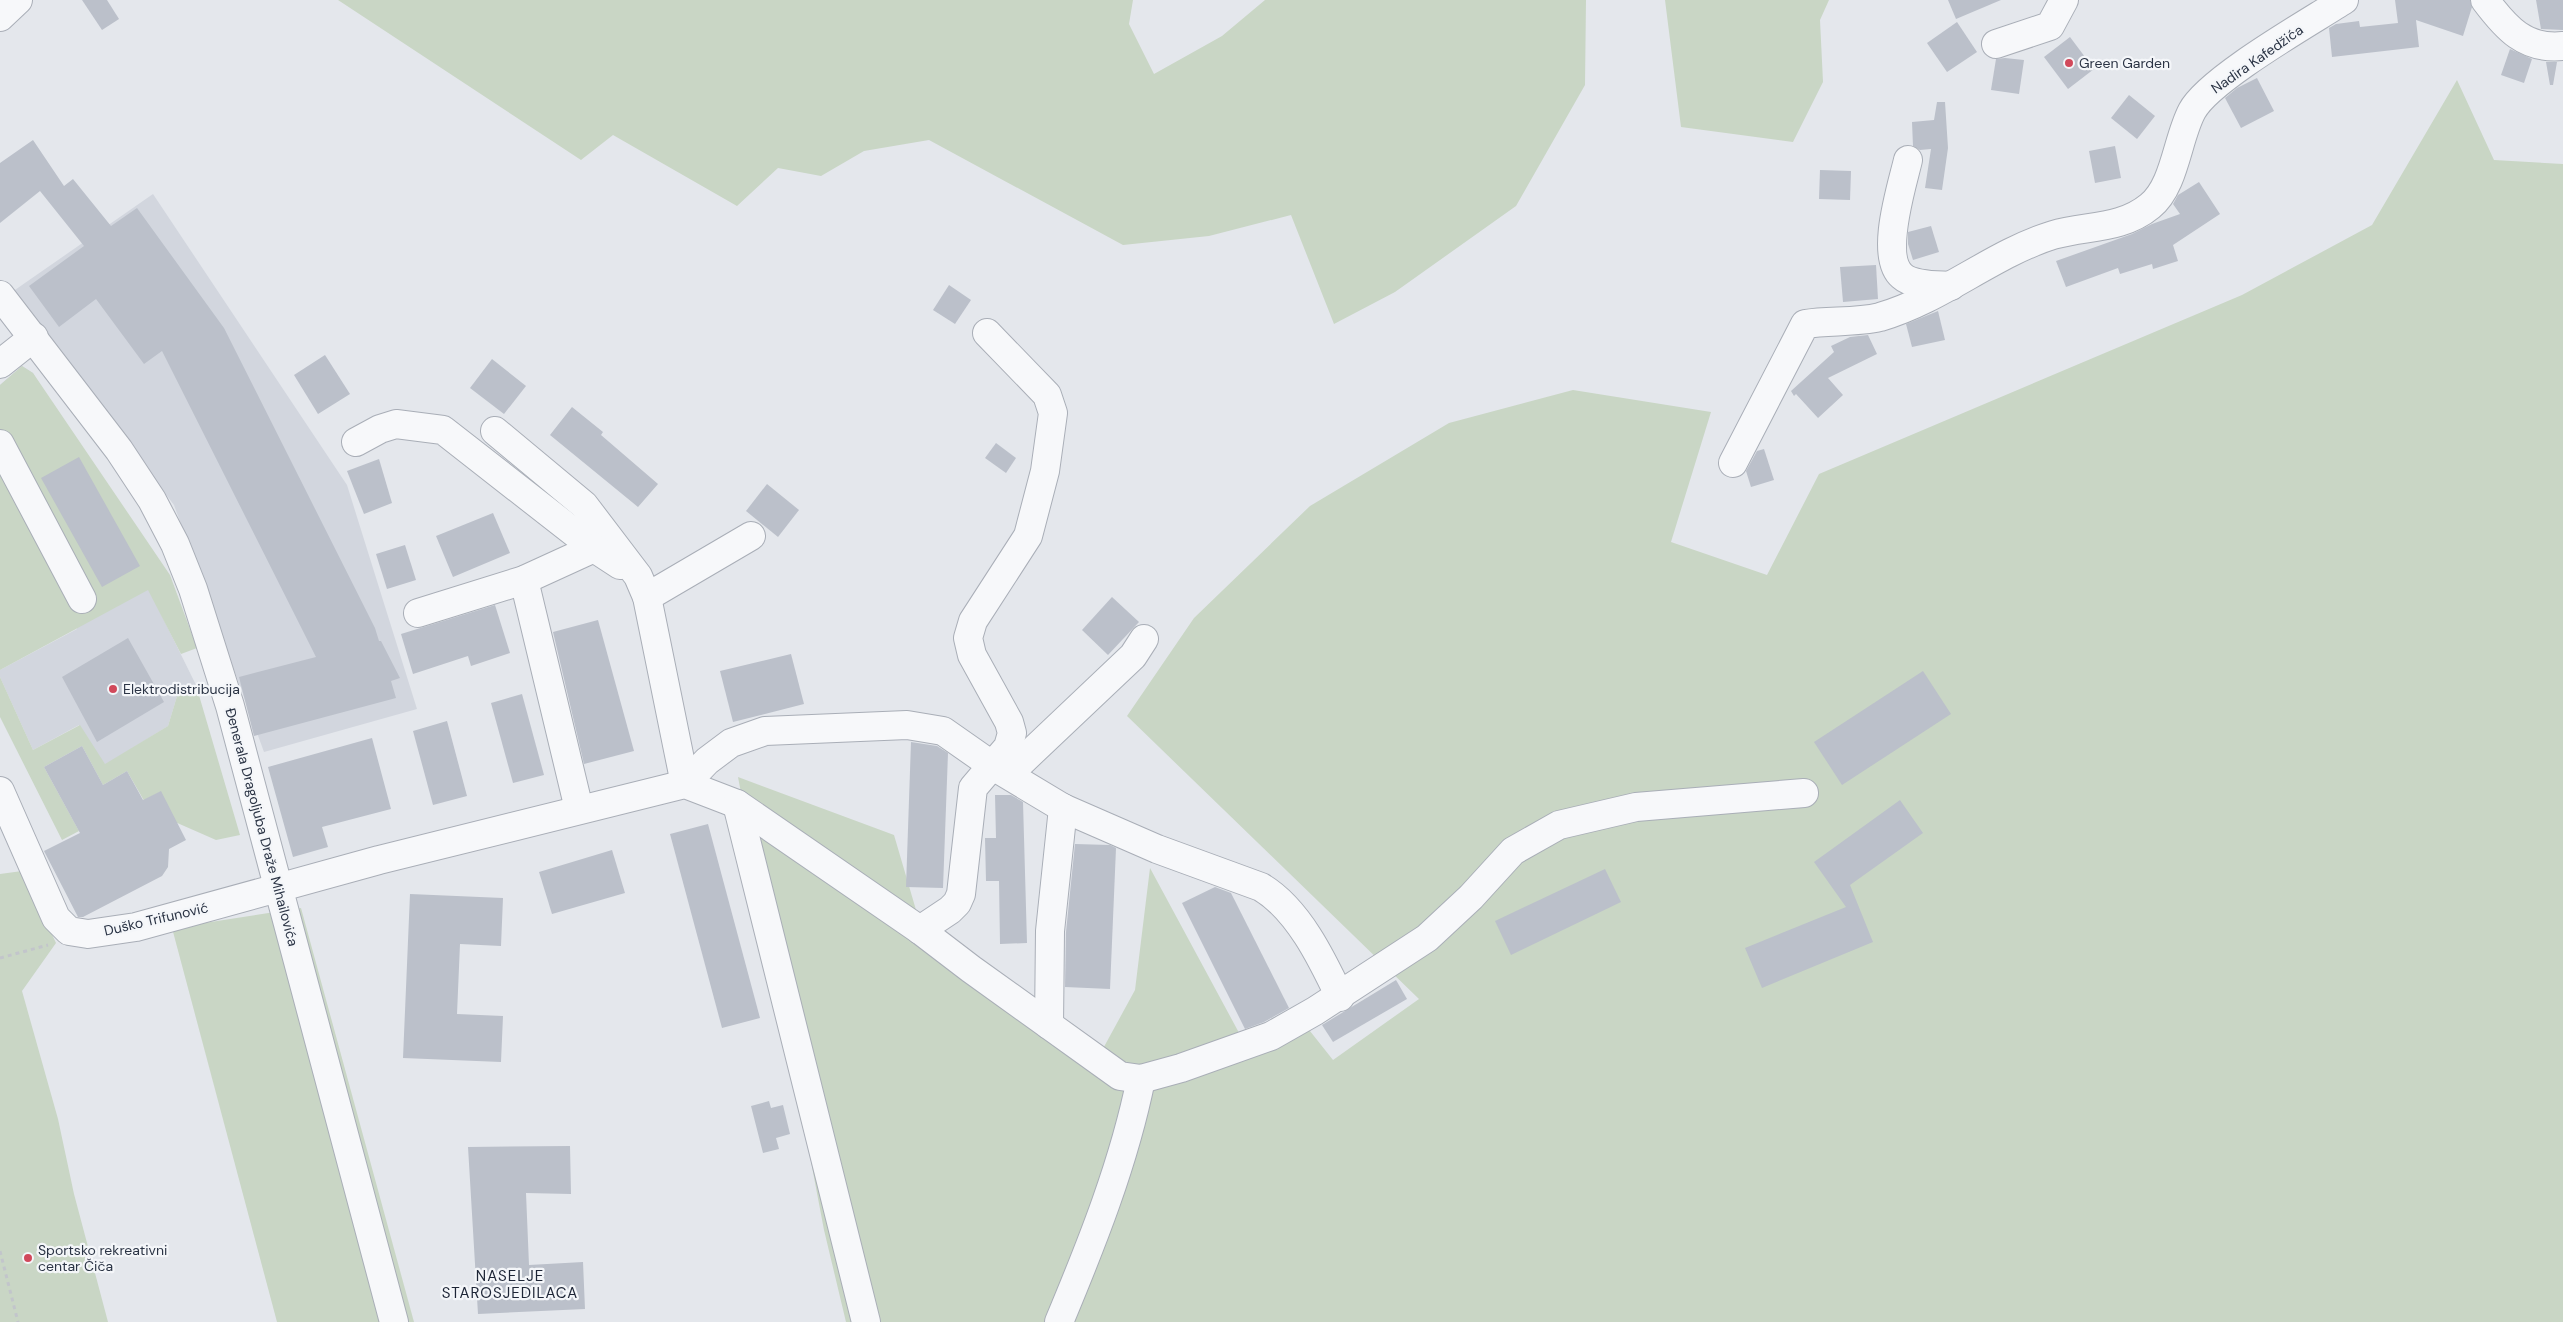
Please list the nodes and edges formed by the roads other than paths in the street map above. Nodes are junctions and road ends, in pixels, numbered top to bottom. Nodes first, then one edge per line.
1 (18, 0) edge
2 (2064, 0) edge
3 (2344, 0) edge
4 (2485, 0) edge
5 (0, 17) edge
6 (1996, 44) dead end
7 (2563, 46) edge
8 (1908, 160) dead end
9 (1951, 286) junction
10 (0, 295) edge
11 (987, 333) dead end
12 (34, 337) junction
13 (0, 364) edge
14 (495, 431) dead end
15 (356, 442) dead end
16 (0, 444) edge
17 (1732, 463) dead end
18 (751, 536) dead end
19 (594, 548) junction
20 (524, 580) junction
21 (643, 587) junction
22 (82, 599) dead end
23 (418, 613) dead end
24 (1144, 640) dead end
25 (993, 766) junction
26 (685, 784) junction
27 (0, 791) edge
28 (1804, 793) dead end
29 (737, 804) junction
30 (579, 808) junction
31 (1063, 808) junction
32 (278, 889) junction
33 (920, 930) junction
34 (1340, 997) junction
35 (1049, 1025) junction
36 (1141, 1079) junction
37 (394, 1322) edge
38 (866, 1322) edge
39 (1059, 1322) edge

1 - 5 street
2 - 6 street
3 - 9 street, Nadira Kafedžića
4 - 7 street
8 - 9 street
9 - 17 street
10 - 12 street, Đenerala Dragoljuba Draže Mihailovića
11 - 25 street
12 - 13 street
12 - 32 street, Đenerala Dragoljuba Draže Mihailovića
14 - 21 street
15 - 19 street
16 - 22 street
18 - 21 street
19 - 20 street
19 - 21 street
20 - 23 street
20 - 30 street
21 - 26 street
24 - 25 street
25 - 26 street
25 - 31 street
25 - 33 street
26 - 29 street
26 - 30 street, Duško Trifunović
27 - 32 street, Duško Trifunović
28 - 34 street
29 - 33 street
29 - 38 street
30 - 32 street, Duško Trifunović
31 - 34 street
31 - 35 street
32 - 37 street, Đenerala Dragoljuba Draže Mihailovića
33 - 35 street
34 - 36 street
35 - 36 street
36 - 39 street

